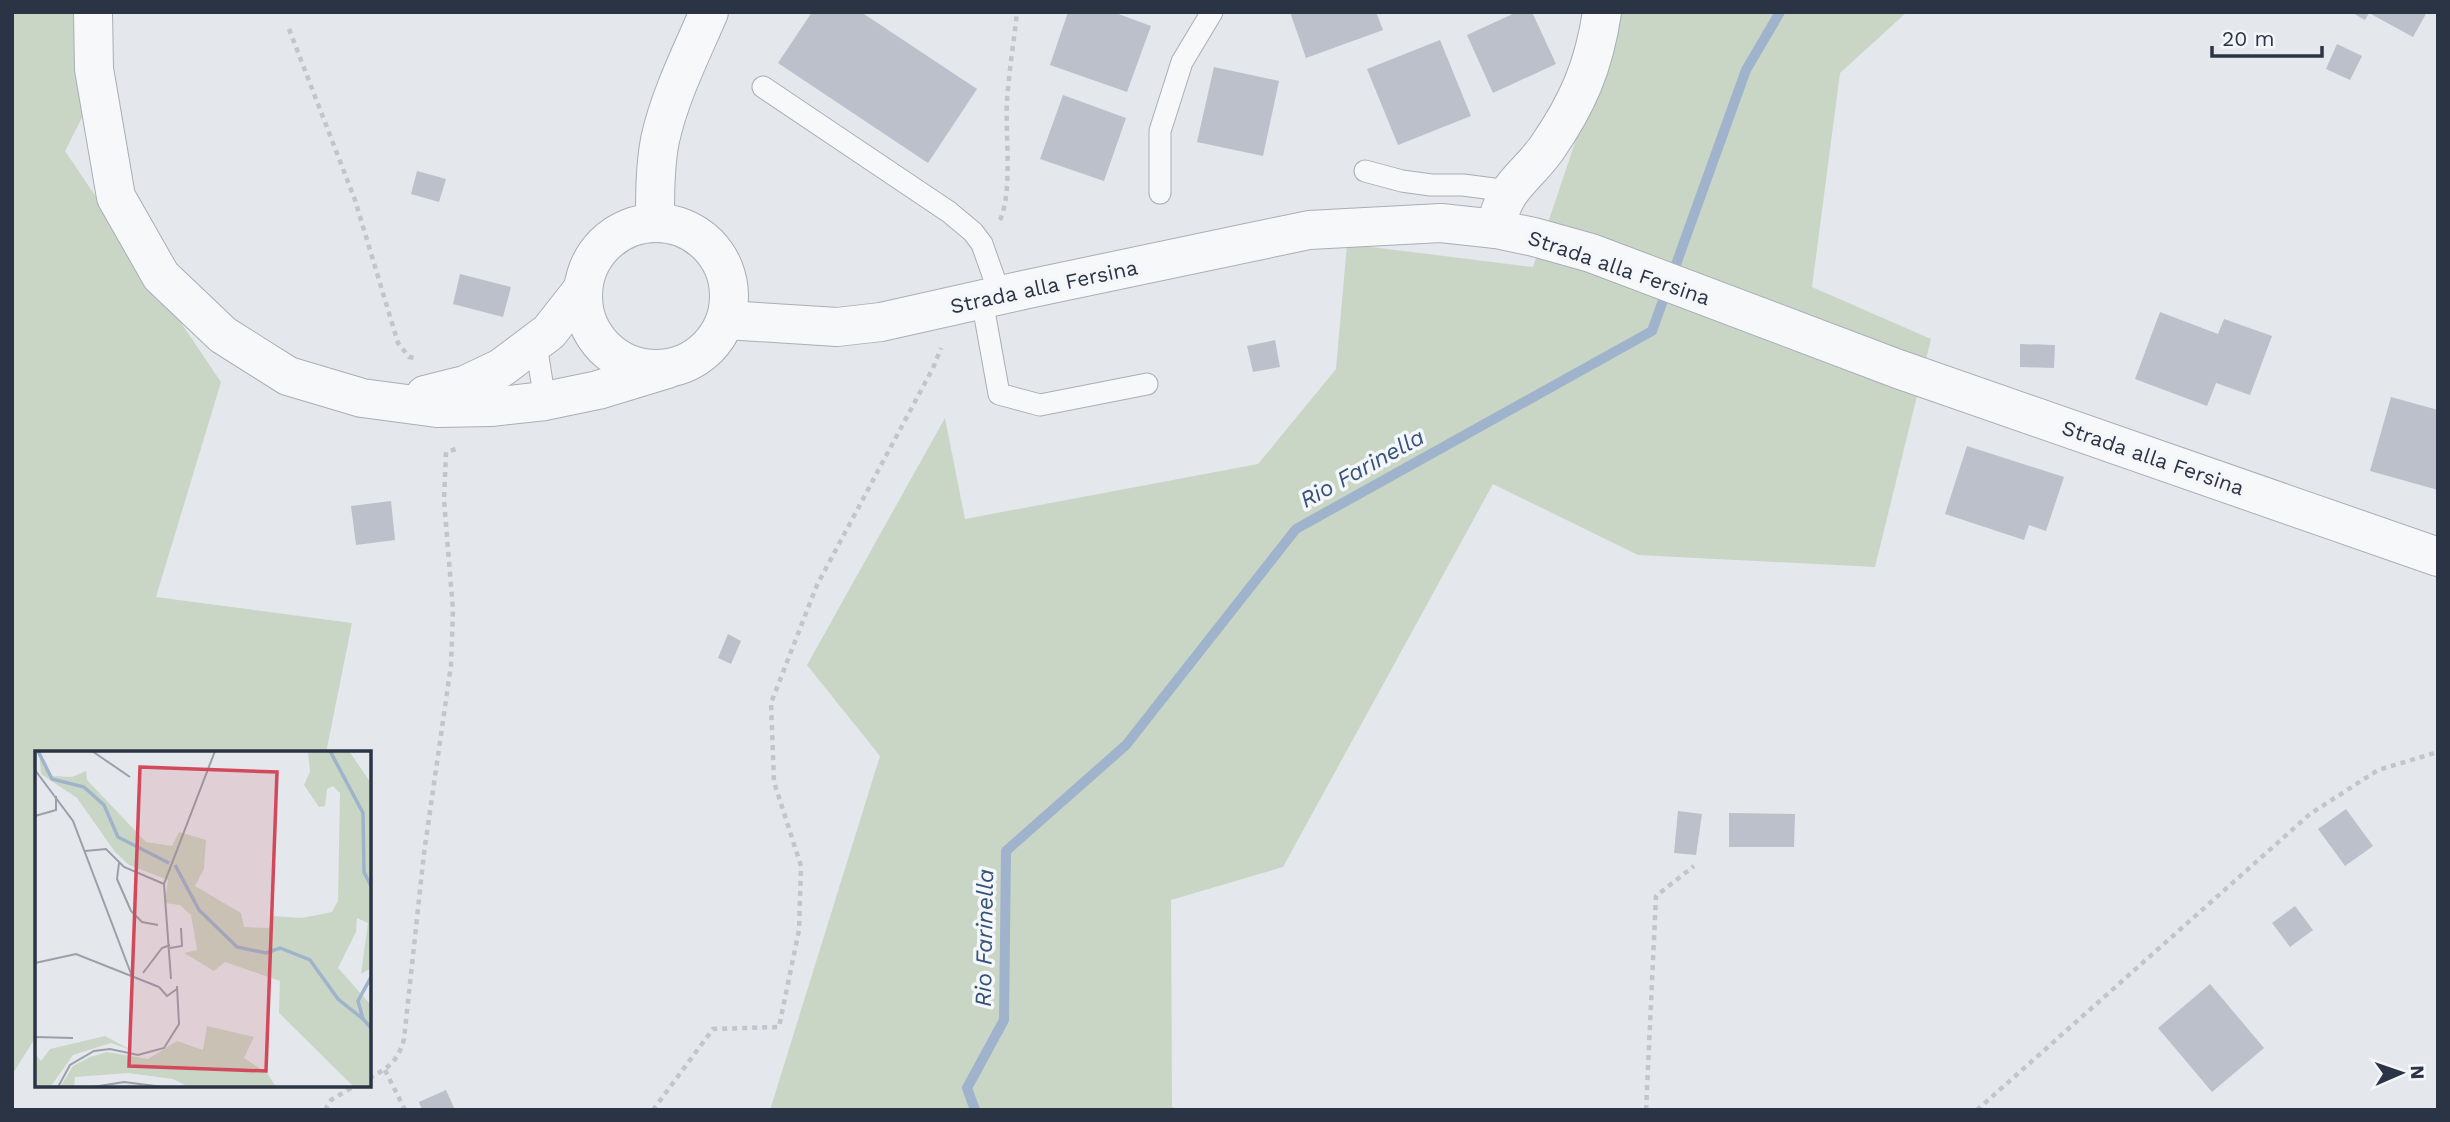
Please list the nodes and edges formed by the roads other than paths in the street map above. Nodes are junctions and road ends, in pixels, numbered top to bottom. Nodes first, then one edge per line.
1 (93, 12) edge
2 (709, 12) edge
3 (1212, 12) edge
4 (1602, 12) edge
5 (762, 87) dead end
6 (1365, 171) dead end
7 (1509, 191) junction
8 (1160, 193) dead end
9 (655, 221) junction
10 (1496, 229) junction
11 (582, 290) junction
12 (991, 298) junction
13 (726, 320) junction
14 (532, 344) junction
15 (667, 369) junction
16 (1147, 384) dead end
17 (545, 401) junction
18 (404, 402) junction
19 (2438, 557) edge

1 - 18 street
2 - 9 street
3 - 8 lane
4 - 7 street
5 - 12 lane
6 - 7 lane
7 - 10 street
9 - 11 street
9 - 13 street
10 - 12 street, Strada alla Fersina
10 - 19 street, Strada alla Fersina
11 - 14 street
11 - 15 street
12 - 13 street, Strada alla Fersina
12 - 16 lane
13 - 15 street
14 - 17 lane
14 - 18 street
15 - 17 street
17 - 18 street

